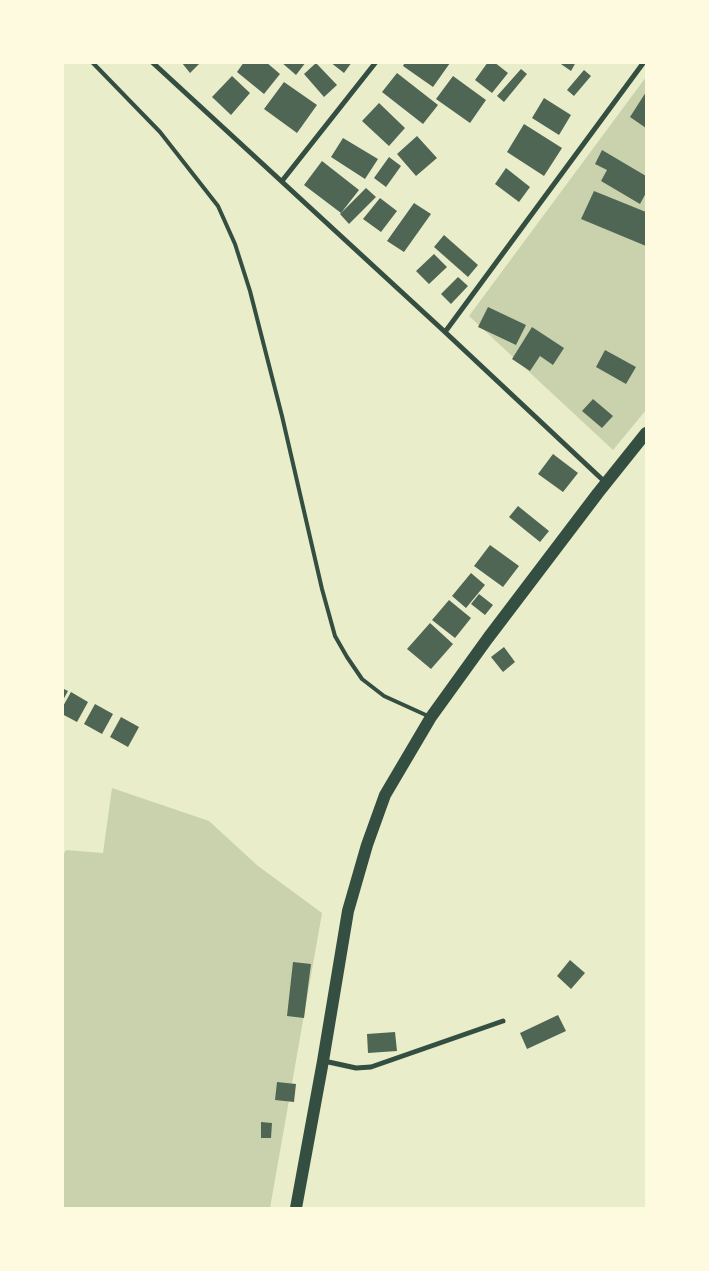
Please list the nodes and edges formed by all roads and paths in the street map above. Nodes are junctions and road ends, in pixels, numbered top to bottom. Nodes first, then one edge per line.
1 (92, 62) edge
2 (152, 62) edge
3 (376, 62) edge
4 (644, 62) edge
5 (282, 181) junction
6 (445, 332) junction
7 (646, 433) edge
8 (606, 483) junction
9 (430, 717) junction
10 (502, 1021) dead end
11 (323, 1061) junction
12 (296, 1208) edge

1 - 9 lane
2 - 5 street
3 - 5 street
4 - 6 street
5 - 6 street
6 - 8 street
7 - 8 main road
8 - 9 main road
9 - 11 main road
10 - 11 street
11 - 12 main road

